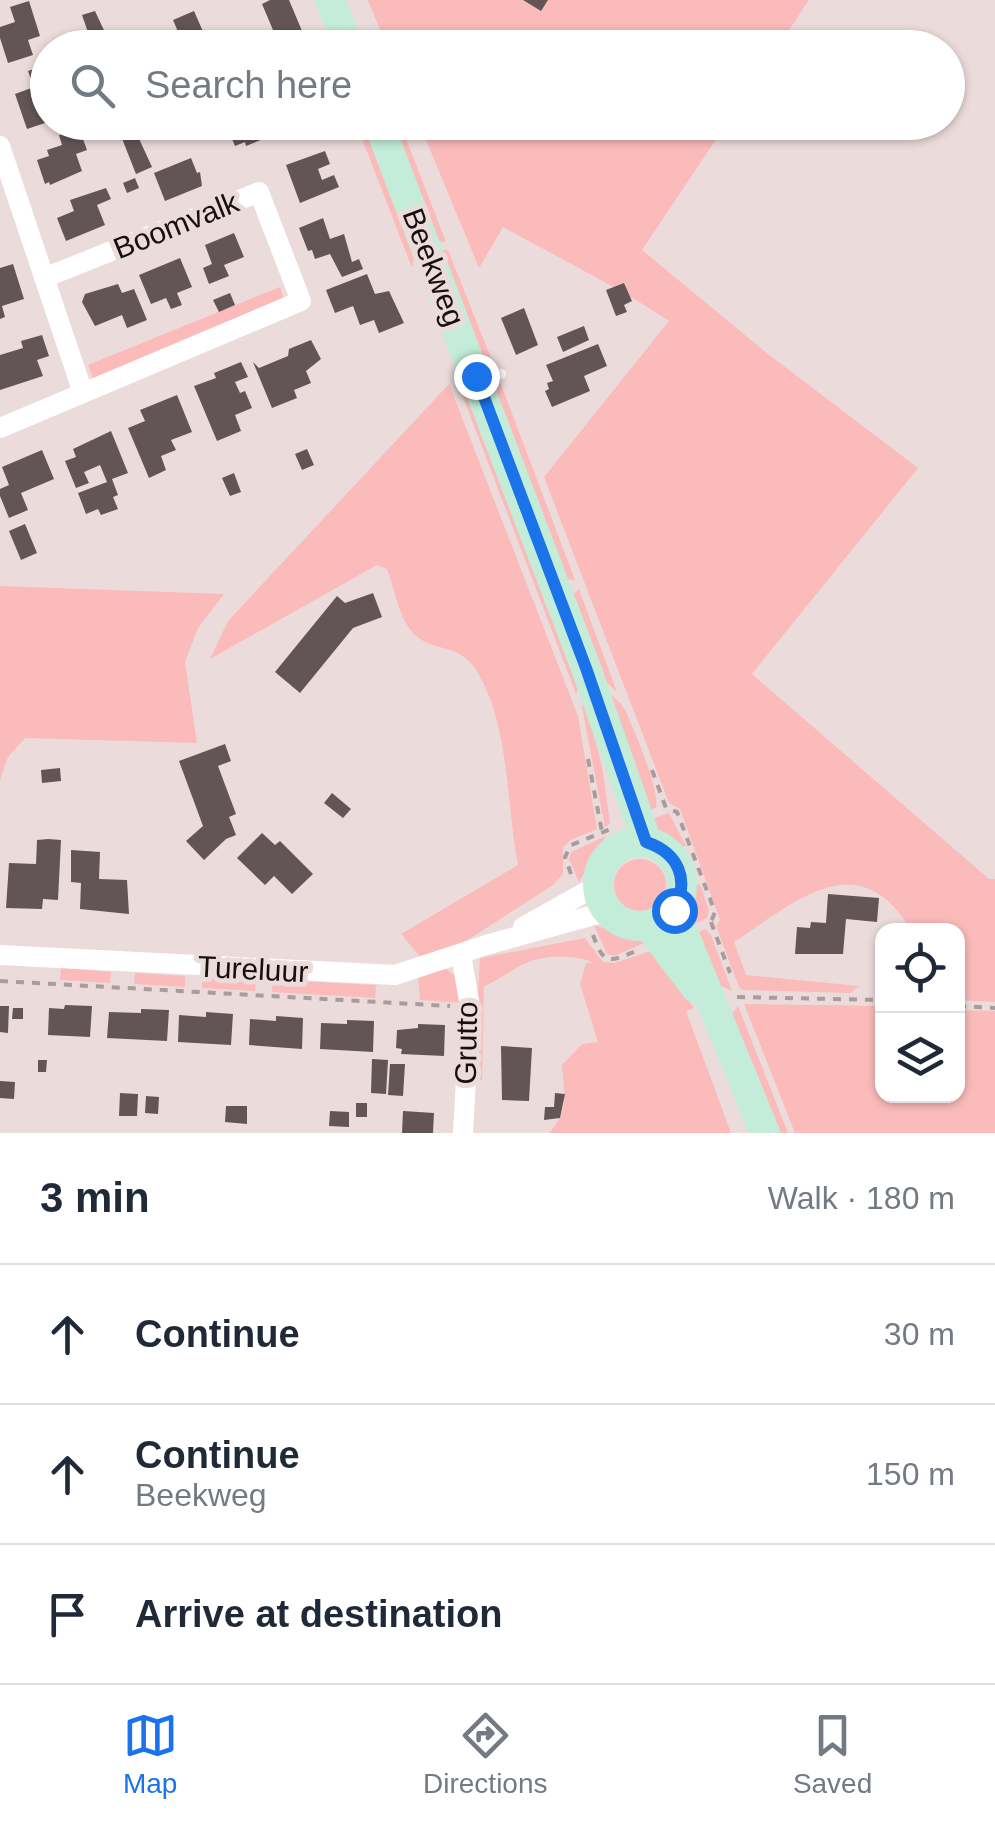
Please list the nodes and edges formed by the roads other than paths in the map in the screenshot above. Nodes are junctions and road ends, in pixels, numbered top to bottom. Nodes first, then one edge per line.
1 (330, 0) edge
2 (342, 30) edge
3 (384, 140) edge
4 (0, 146) edge
5 (44, 278) junction
6 (84, 394) junction
7 (0, 428) edge
8 (625, 833) junction
9 (592, 889) junction
10 (661, 918) junction
11 (461, 954) junction
12 (0, 955) edge
13 (463, 1133) edge
14 (765, 1133) edge

1 - 2 main road
3 - 8 main road, Beekweg
4 - 5 street
5 - 6 street
5 - 6 street, Boomvalk
6 - 7 street, Boomvalk
8 - 9 main road
8 - 10 main road
9 - 10 main road
9 - 11 street, Tureluur
10 - 14 main road
11 - 12 street, Tureluur
11 - 13 street, Grutto

